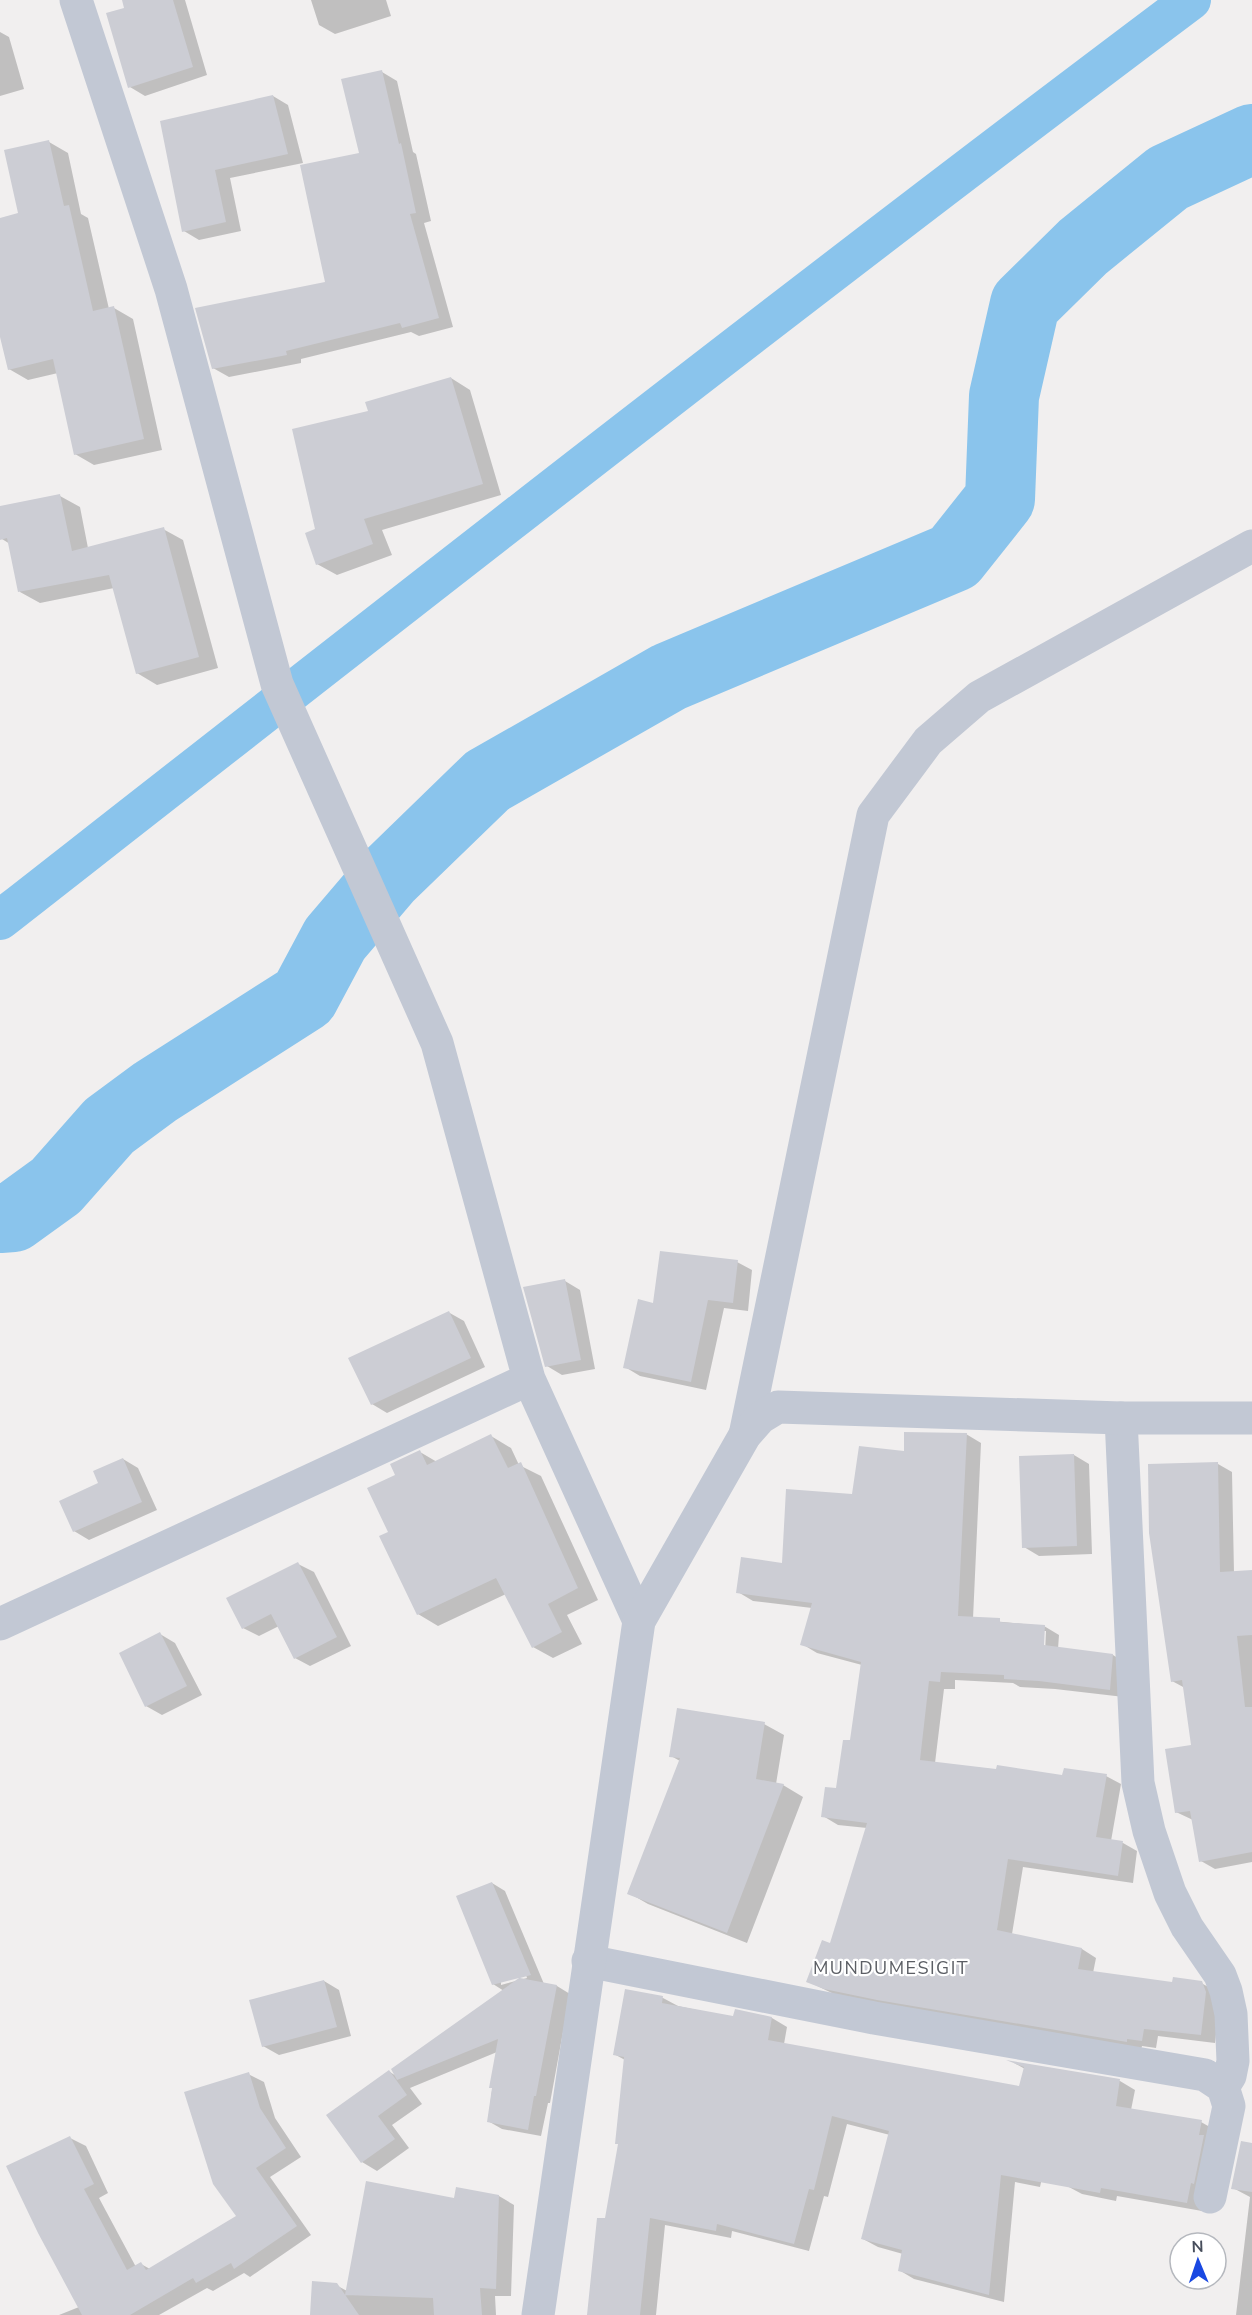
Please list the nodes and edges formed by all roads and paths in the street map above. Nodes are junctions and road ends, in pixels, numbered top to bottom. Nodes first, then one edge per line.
1 (76, 0) edge
2 (1252, 546) edge
3 (529, 1379) junction
4 (1121, 1418) junction
5 (1252, 1418) edge
6 (745, 1435) junction
7 (639, 1621) junction
8 (0, 1624) edge
9 (588, 1961) junction
10 (1223, 2087) junction
11 (1210, 2198) dead end
12 (538, 2315) edge

1 - 3 street
2 - 6 street
3 - 7 street
3 - 8 street
4 - 5 street
4 - 6 street
4 - 10 street
6 - 7 street
7 - 9 street
9 - 10 street
9 - 12 street
10 - 11 street

